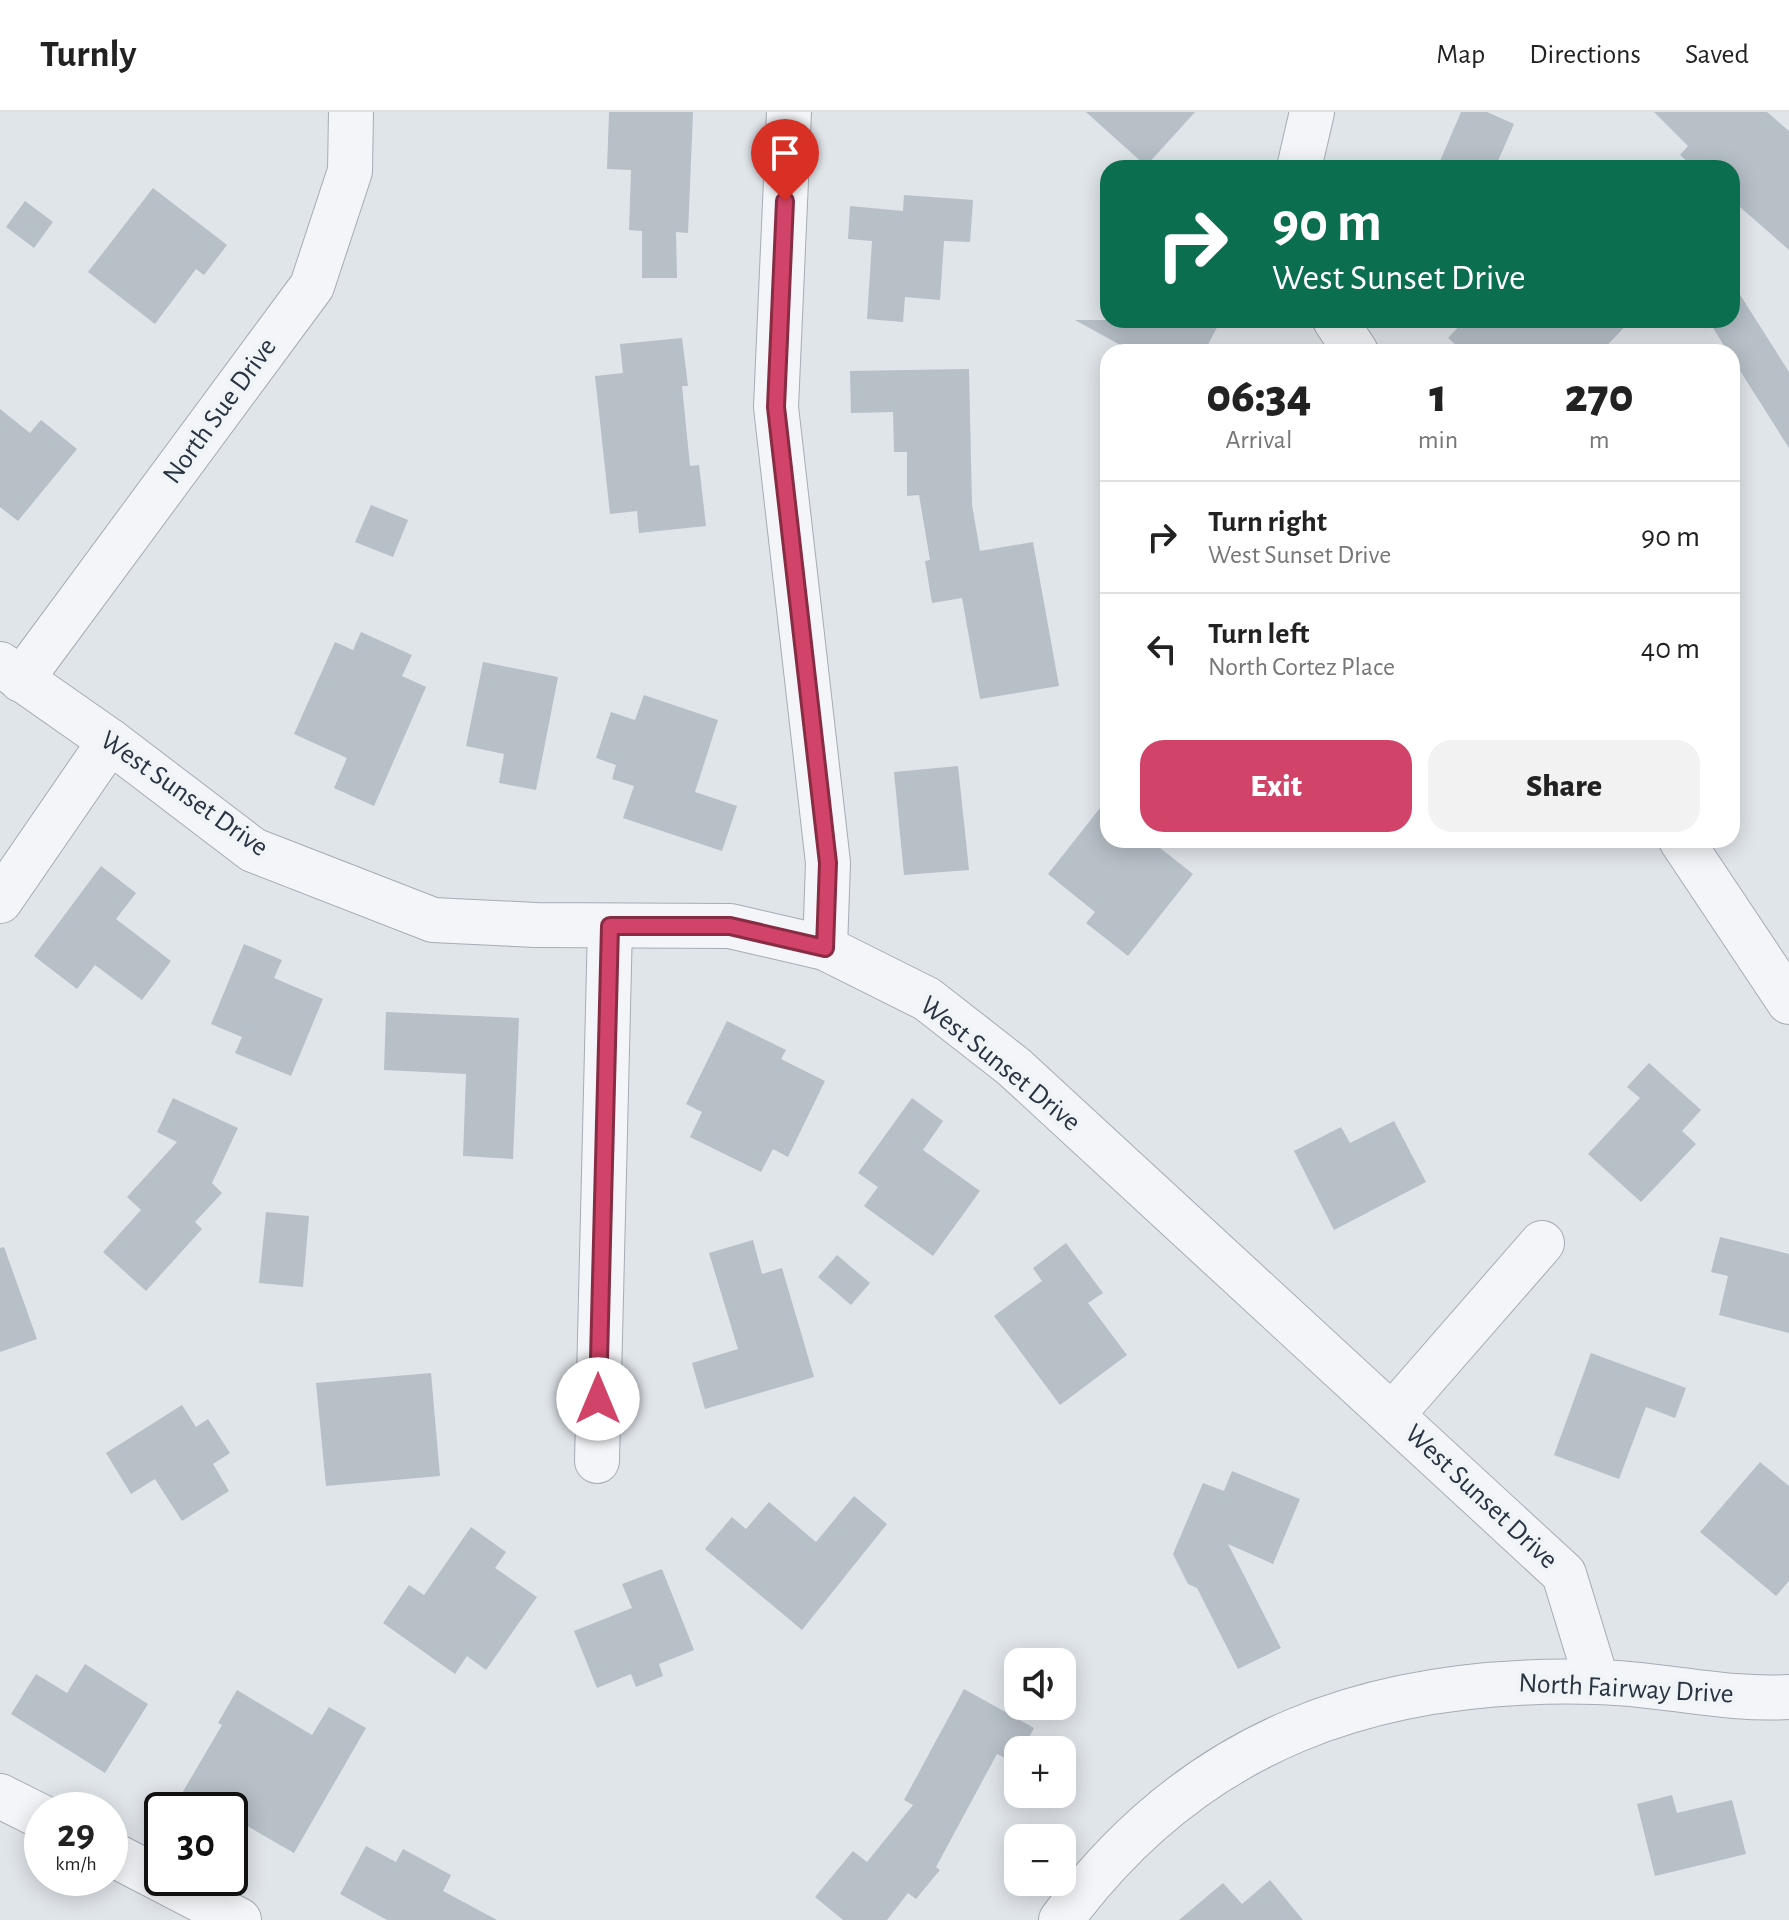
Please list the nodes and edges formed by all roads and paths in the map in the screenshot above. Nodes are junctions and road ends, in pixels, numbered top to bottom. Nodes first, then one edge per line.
1 (351, 112) edge
2 (789, 112) edge
3 (1312, 112) edge
4 (1301, 160) edge
5 (10, 672) edge
6 (110, 741) junction
7 (1686, 848) edge
8 (0, 901) edge
9 (610, 926) junction
10 (825, 948) junction
11 (1789, 1002) edge
12 (1542, 1243) dead end
13 (1392, 1415) junction
14 (597, 1461) dead end
15 (1597, 1682) junction
16 (1789, 1697) edge
17 (0, 1796) edge
18 (24, 1808) edge
19 (128, 1862) edge
20 (239, 1920) edge
21 (1061, 1920) edge

1 - 5 street, North Sue Drive
2 - 10 street
3 - 4 street
5 - 6 street, West Sunset Drive
6 - 8 street
6 - 9 street, West Sunset Drive
7 - 11 street
9 - 10 street, West Sunset Drive
9 - 14 street
10 - 13 street, West Sunset Drive
12 - 13 street
13 - 15 street, West Sunset Drive
15 - 16 street, North Fairway Drive
15 - 21 street, North Fairway Drive
17 - 18 street
19 - 20 street

